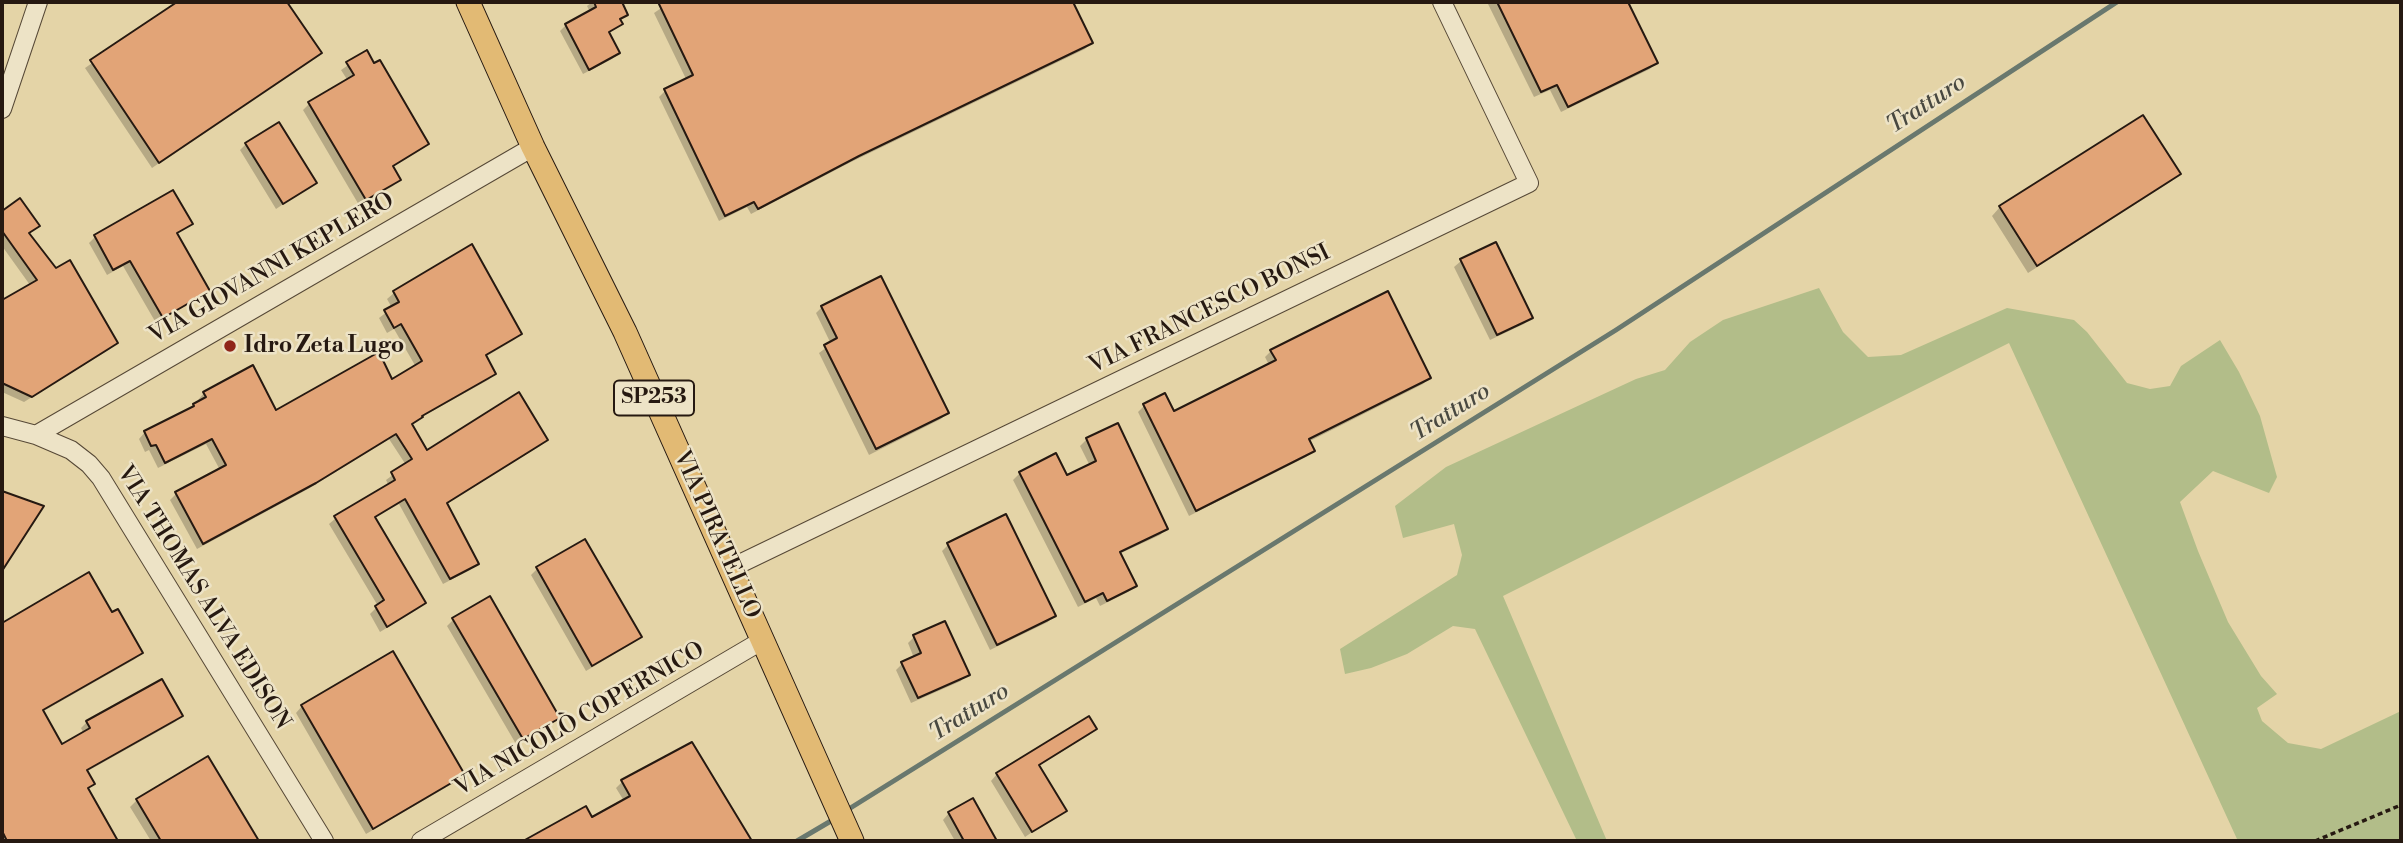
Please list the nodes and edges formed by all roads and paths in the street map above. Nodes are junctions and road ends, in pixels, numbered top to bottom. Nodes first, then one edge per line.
1 (38, 2) edge
2 (468, 2) edge
3 (1442, 2) edge
4 (2, 109) edge
5 (533, 147) junction
6 (2, 426) edge
7 (36, 435) junction
8 (731, 568) junction
9 (763, 640) junction
10 (2401, 805) edge
11 (324, 841) edge
12 (421, 841) edge
13 (852, 841) edge
14 (2315, 841) edge

1 - 4 street
2 - 5 main road, VIA PIRATELLO / SP253
3 - 8 street, VIA FRANCESCO BONSI
5 - 7 street, VIA GIOVANNI KEPLERO
5 - 8 main road, VIA PIRATELLO / SP253
6 - 7 street, VIA THOMAS ALVA EDISON
7 - 11 street, VIA THOMAS ALVA EDISON
8 - 9 main road, VIA PIRATELLO / SP253
9 - 12 street, VIA NICOLÒ COPERNICO
9 - 13 main road, VIA PIRATELLO / SP253
10 - 14 path

